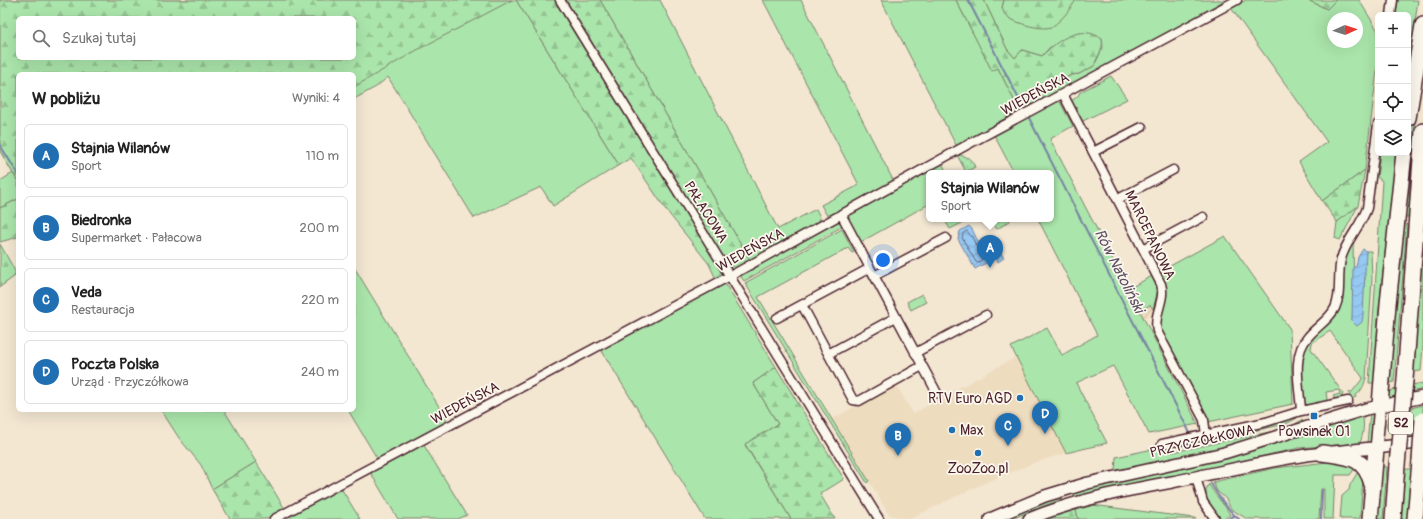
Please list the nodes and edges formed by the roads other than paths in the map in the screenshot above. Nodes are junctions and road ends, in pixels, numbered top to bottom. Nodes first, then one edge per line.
1 (560, 0) edge
2 (1237, 0) edge
3 (1393, 0) edge
4 (1391, 12) edge
5 (1423, 25) edge
6 (1063, 94) junction
7 (1411, 99) edge
8 (1142, 127) dead end
9 (1423, 131) edge
10 (1375, 147) edge
11 (1093, 152) junction
12 (1404, 156) edge
13 (1173, 170) dead end
14 (1118, 199) junction
15 (841, 214) junction
16 (1203, 217) dead end
17 (946, 238) dead end
18 (1143, 249) junction
19 (870, 268) junction
20 (730, 276) junction
21 (874, 276) junction
22 (802, 305) junction
23 (986, 315) dead end
24 (896, 317) junction
25 (777, 318) dead end
26 (828, 354) junction
27 (915, 354) junction
28 (922, 366) junction
29 (936, 393) dead end
30 (1423, 397) edge
31 (1348, 401) dead end
32 (1380, 405) junction
33 (1301, 411) junction
34 (1423, 420) edge
35 (1206, 435) junction
36 (1423, 442) edge
37 (1162, 444) dead end
38 (1376, 449) junction
39 (1322, 453) junction
40 (1196, 477) junction
41 (1372, 485) junction
42 (1067, 488) junction
43 (1058, 508) junction
44 (274, 519) edge
45 (879, 519) edge
46 (990, 519) edge
47 (1029, 519) edge
48 (1215, 519) edge
49 (1370, 519) edge
50 (1393, 519) edge
51 (1415, 519) edge

1 - 20 street, PAŁACOWA
2 - 6 street, WIEDEŃSKA
3 - 4 street
5 - 7 highway
6 - 11 street, MARCEPANOWA
6 - 15 street, WIEDEŃSKA
8 - 11 street
9 - 50 highway, S2, bridge
10 - 33 street
11 - 14 street, MARCEPANOWA
12 - 32 highway
13 - 14 street
14 - 18 street, MARCEPANOWA
15 - 19 street
15 - 20 street, WIEDEŃSKA
16 - 18 street
17 - 21 street
18 - 35 street, MARCEPANOWA
19 - 21 street
19 - 22 street
20 - 44 street, WIEDEŃSKA
20 - 45 street, PAŁACOWA
21 - 24 street
22 - 25 street
22 - 26 street
23 - 27 street
24 - 26 street
24 - 27 street
26 - 28 street
27 - 28 street
28 - 29 street
30 - 32 main road, PRZYCZÓŁKOWA
31 - 33 street, PRZYCZÓŁKOWA
32 - 38 main road
32 - 42 main road, PRZYCZÓŁKOWA
33 - 35 street, PRZYCZÓŁKOWA
34 - 51 highway, S2, bridge
35 - 37 street, PRZYCZÓŁKOWA
36 - 38 main road
38 - 39 main road
38 - 41 highway
39 - 40 main road
39 - 41 highway
40 - 43 main road
40 - 48 street
41 - 49 highway
42 - 43 main road
42 - 46 main road, PRZYCZÓŁKOWA
43 - 47 main road

